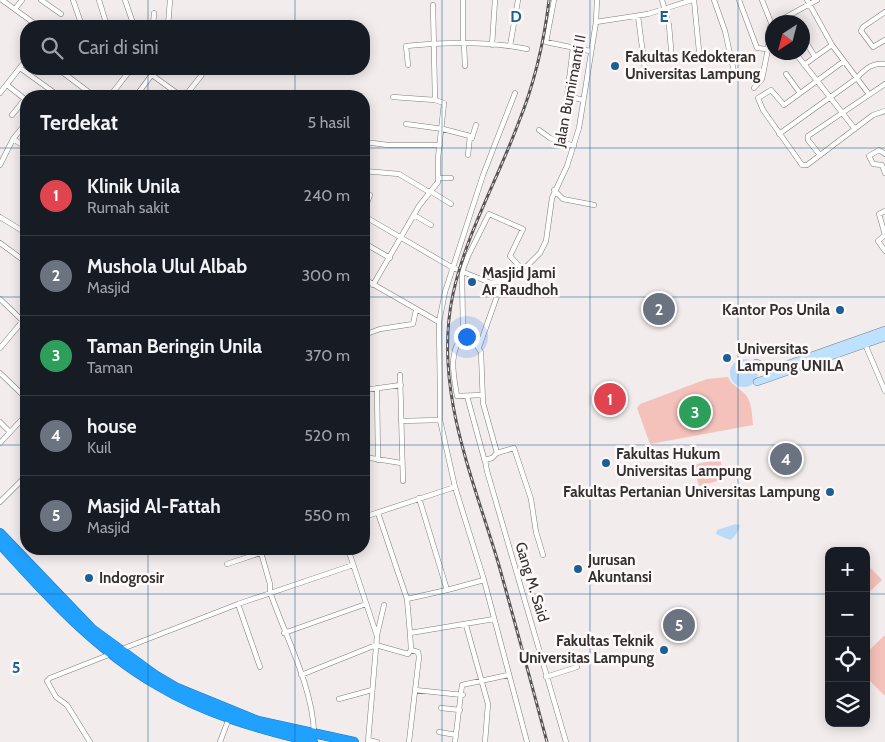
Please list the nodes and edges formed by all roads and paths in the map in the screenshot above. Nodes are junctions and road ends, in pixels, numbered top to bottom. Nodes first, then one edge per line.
1 (2, 0) edge
2 (22, 0) edge
3 (41, 0) edge
4 (73, 0) edge
5 (99, 0) edge
6 (125, 0) edge
7 (170, 0) edge
8 (463, 0) edge
9 (495, 0) edge
10 (518, 0) edge
11 (554, 0) edge
12 (597, 0) edge
13 (662, 0) edge
14 (693, 0) edge
15 (714, 0) edge
16 (740, 0) edge
17 (762, 0) edge
18 (818, 0) edge
19 (808, 2) edge
20 (434, 5) dead end
21 (15, 9) junction
22 (665, 9) junction
23 (885, 12) edge
24 (154, 13) dead end
25 (60, 14) dead end
26 (768, 15) edge
27 (788, 15) edge
28 (638, 16) junction
29 (30, 20) edge
30 (80, 20) edge
31 (105, 20) edge
32 (132, 20) edge
33 (153, 20) edge
34 (168, 20) edge
35 (596, 22) junction
36 (885, 40) edge
37 (435, 44) junction
38 (463, 44) junction
39 (492, 45) junction
40 (832, 45) junction
41 (510, 46) junction
42 (573, 48) junction
43 (765, 48) edge
44 (527, 49) dead end
45 (810, 49) edge
46 (590, 51) junction
47 (815, 57) junction
48 (766, 60) edge
49 (800, 60) edge
50 (672, 61) dead end
51 (700, 61) dead end
52 (844, 61) junction
53 (885, 64) edge
54 (408, 65) dead end
55 (804, 65) junction
56 (465, 66) dead end
57 (20, 68) edge
58 (645, 70) dead end
59 (734, 72) dead end
60 (786, 74) dead end
61 (30, 75) edge
62 (67, 75) edge
63 (126, 75) edge
64 (152, 75) joint
65 (201, 75) edge
66 (857, 78) junction
67 (816, 82) junction
68 (885, 84) edge
69 (7, 85) junction
70 (754, 88) dead end
71 (50, 90) edge
72 (85, 90) edge
73 (114, 90) edge
74 (141, 90) edge
75 (173, 90) edge
76 (190, 90) edge
77 (0, 93) edge
78 (515, 93) dead end
79 (800, 93) junction
80 (868, 93) junction
81 (20, 95) edge
82 (393, 97) dead end
83 (829, 98) junction
84 (435, 100) junction
85 (582, 100) junction
86 (20, 105) edge
87 (885, 111) edge
88 (841, 112) junction
89 (12, 115) dead end
90 (406, 124) dead end
91 (476, 125) dead end
92 (442, 129) junction
93 (855, 129) junction
94 (20, 130) edge
95 (539, 130) dead end
96 (779, 134) junction
97 (472, 138) junction
98 (13, 139) junction
99 (20, 143) edge
100 (370, 143) edge
101 (440, 145) junction
102 (574, 146) junction
103 (885, 154) edge
104 (468, 155) dead end
105 (820, 155) junction
106 (1, 158) edge
107 (884, 163) edge
108 (0, 165) edge
109 (370, 171) edge
110 (885, 173) edge
111 (439, 178) junction
112 (451, 178) dead end
113 (554, 190) junction
114 (429, 192) junction
115 (451, 204) dead end
116 (594, 205) dead end
117 (885, 211) edge
118 (414, 215) junction
119 (0, 218) edge
120 (370, 220) edge
121 (432, 225) dead end
122 (20, 230) edge
123 (401, 238) junction
124 (0, 243) edge
125 (370, 246) edge
126 (885, 251) edge
127 (20, 258) edge
128 (390, 258) junction
129 (453, 268) junction
130 (522, 269) junction
131 (462, 272) junction
132 (502, 282) junction
133 (370, 283) edge
134 (373, 285) junction
135 (0, 299) edge
136 (416, 310) junction
137 (20, 316) edge
138 (439, 322) junction
139 (20, 326) edge
140 (885, 330) edge
141 (370, 333) edge
142 (465, 336) junction
143 (885, 338) edge
144 (866, 344) junction
145 (478, 347) junction
146 (0, 348) edge
147 (756, 363) dead end
148 (0, 373) edge
149 (400, 375) dead end
150 (883, 378) edge
151 (757, 382) dead end
152 (401, 385) junction
153 (376, 388) junction
154 (370, 389) edge
155 (885, 391) edge
156 (20, 392) edge
157 (482, 395) junction
158 (467, 396) junction
159 (440, 420) junction
160 (20, 421) edge
161 (401, 421) junction
162 (0, 422) edge
163 (10, 432) junction
164 (0, 443) edge
165 (497, 453) junction
166 (370, 458) edge
167 (378, 460) junction
168 (484, 462) junction
169 (401, 463) junction
170 (403, 481) dead end
171 (20, 482) edge
172 (455, 487) junction
173 (419, 498) junction
174 (0, 502) edge
175 (378, 513) junction
176 (370, 515) edge
177 (0, 534) edge
178 (0, 544) edge
179 (14, 553) junction
180 (250, 555) edge
181 (261, 555) edge
182 (350, 555) edge
183 (543, 555) dead end
184 (227, 564) dead end
185 (353, 565) junction
186 (484, 580) junction
187 (447, 590) junction
188 (270, 592) junction
189 (407, 599) junction
190 (238, 604) junction
191 (366, 604) junction
192 (384, 605) dead end
193 (494, 619) junction
194 (466, 625) junction
195 (284, 633) junction
196 (410, 633) junction
197 (377, 636) junction
198 (376, 645) junction
199 (411, 650) junction
200 (116, 652) junction
201 (577, 667) dead end
202 (260, 668) dead end
203 (300, 675) junction
204 (508, 675) junction
205 (546, 677) junction
206 (482, 679) junction
207 (372, 690) junction
208 (415, 690) junction
209 (463, 695) junction
210 (339, 699) dead end
211 (441, 708) dead end
212 (460, 710) junction
213 (220, 711) junction
214 (229, 718) junction
215 (439, 732) dead end
216 (456, 735) junction
217 (313, 740) edge
218 (368, 741) edge
219 (90, 742) edge
220 (220, 742) edge
221 (354, 742) edge
222 (377, 742) edge
223 (408, 742) edge
224 (455, 742) edge
225 (485, 742) edge
226 (527, 742) edge
227 (566, 742) edge

1 - 21 street
2 - 21 street
3 - 25 street
4 - 30 street
5 - 31 street
6 - 32 street
7 - 34 street
8 - 38 street
9 - 39 street
10 - 41 street
11 - 42 street
12 - 35 street, Jalan Bumimanti II
13 - 22 street
14 - 22 street
14 - 51 street
15 - 59 street
16 - 43 street
17 - 26 street
18 - 19 street
19 - 27 street
19 - 40 street
20 - 37 street
21 - 29 street
22 - 28 street
22 - 50 street
23 - 36 street
24 - 33 street
28 - 35 street
28 - 58 street
35 - 46 street, Jalan Bumimanti II
37 - 38 street
37 - 54 street
37 - 84 street
38 - 39 street
38 - 56 street
39 - 41 street
40 - 47 street
40 - 52 street
41 - 44 street
42 - 46 street
42 - 85 street
45 - 47 street
46 - 85 street, Jalan Bumimanti II
47 - 55 street
48 - 70 street
49 - 55 street
52 - 66 street
52 - 67 street
53 - 66 street
55 - 67 street
57 - 69 street
60 - 79 street
61 - 71 street
62 - 72 street
63 - 73 street
64 - 74 street
64 - 75 street
65 - 76 street
66 - 80 street
66 - 83 street
67 - 79 street
67 - 83 street
68 - 80 street
69 - 77 street
69 - 81 street
78 - 129 street
79 - 96 street
80 - 88 street
82 - 84 street
83 - 88 street
83 - 96 street
84 - 92 street
85 - 102 street, Jalan Bumimanti II
86 - 89 street
87 - 93 street
88 - 93 street
88 - 105 street
90 - 92 street
91 - 97 street
92 - 97 street
92 - 101 street
93 - 105 street
94 - 98 street
95 - 102 street
96 - 105 street
97 - 104 street
98 - 99 street
98 - 106 street
100 - 101 street
101 - 111 street
102 - 113 street, Jalan Bumimanti II
103 - 107 street
106 - 108 street
107 - 110 street
109 - 114 street
111 - 112 street
111 - 114 street
113 - 116 street
113 - 130 street, Jalan Bumimanti II
114 - 115 street
114 - 118 street
117 - 126 street
118 - 121 street
118 - 123 street
119 - 122 street
120 - 123 street
123 - 128 street
123 - 129 street
124 - 127 street
125 - 128 street
128 - 134 street
129 - 131 street
129 - 138 street
130 - 131 street
130 - 132 street, Jalan Bumimanti II
131 - 132 street
131 - 142 street
132 - 145 street
133 - 134 street
134 - 136 street
135 - 137 street
136 - 138 street
136 - 141 street
138 - 159 street
139 - 146 street
140 - 147 street
142 - 145 street
142 - 158 street
143 - 144 street
144 - 150 street
144 - 151 street
145 - 157 street
148 - 156 street
149 - 152 street
150 - 155 street
152 - 153 street
152 - 161 street
153 - 154 street
153 - 167 street
157 - 158 street
157 - 165 street
158 - 168 street, Gang M. Said
159 - 161 street
159 - 172 street
160 - 163 street
161 - 169 street
162 - 163 street
163 - 164 street
165 - 168 street
165 - 183 street
166 - 167 street
167 - 169 street
168 - 205 street, Gang M. Said
169 - 170 street
171 - 174 street
172 - 173 street
172 - 186 street
173 - 175 street
173 - 187 street
175 - 176 street
175 - 189 street
177 - 179 highway
178 - 179 highway
179 - 200 highway
180 - 184 street
181 - 188 street
182 - 185 street
185 - 188 street
185 - 191 street
186 - 187 street
186 - 193 street
187 - 189 street
188 - 190 street
188 - 195 street
189 - 196 street
190 - 200 street
190 - 202 street
191 - 195 street
191 - 197 street
192 - 197 street
193 - 194 street
193 - 204 street
194 - 196 street
194 - 206 street
195 - 203 street
196 - 199 street
197 - 198 street
198 - 199 street
198 - 203 street
198 - 207 street
199 - 208 street
200 - 213 highway
200 - 219 street
201 - 205 street
203 - 217 street
204 - 206 street
204 - 226 street
205 - 227 street, Gang M. Said
206 - 209 street
206 - 225 street
207 - 210 street
207 - 218 street
208 - 209 street
208 - 223 street
209 - 212 street
211 - 212 street
212 - 216 street
213 - 214 highway
213 - 217 highway
214 - 217 highway
214 - 220 street
215 - 216 street
216 - 224 street
217 - 221 highway
218 - 222 street

